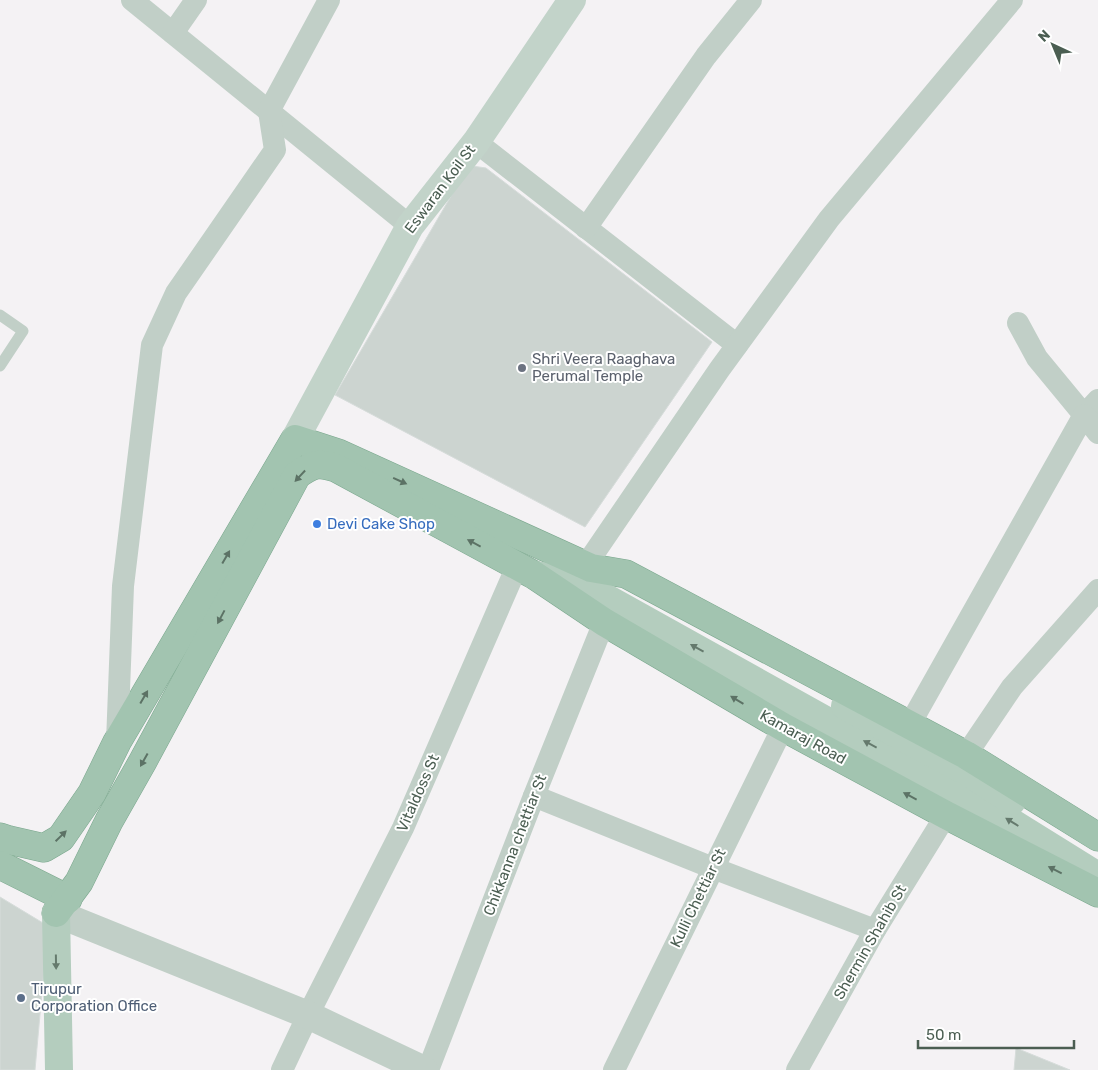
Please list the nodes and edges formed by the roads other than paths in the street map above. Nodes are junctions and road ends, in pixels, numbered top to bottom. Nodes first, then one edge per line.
1 (132, 0) edge
2 (196, 0) edge
3 (329, 0) edge
4 (572, 0) edge
5 (751, 0) edge
6 (1012, 0) edge
7 (173, 33) junction
8 (268, 111) junction
9 (476, 142) junction
10 (410, 226) junction
11 (586, 228) junction
12 (0, 315) edge
13 (1018, 323) dead end
14 (738, 345) junction
15 (0, 366) edge
16 (1091, 407) edge
17 (1098, 433) edge
18 (295, 439) junction
19 (526, 571) junction
20 (591, 573) junction
21 (1098, 590) edge
22 (604, 622) junction
23 (910, 724) junction
24 (783, 727) junction
25 (118, 742) junction
26 (966, 755) junction
27 (534, 796) junction
28 (946, 814) junction
29 (0, 837) edge
30 (1098, 837) edge
31 (1098, 855) edge
32 (0, 865) edge
33 (713, 868) junction
34 (1098, 876) edge
35 (1098, 893) edge
36 (62, 906) junction
37 (875, 930) junction
38 (308, 1015) junction
39 (59, 1070) edge
40 (282, 1070) edge
41 (424, 1070) edge
42 (428, 1070) edge
43 (614, 1070) edge
44 (797, 1070) edge

1 - 7 street
2 - 7 street
3 - 8 street
4 - 9 main road, Eswaran Koil St
5 - 11 street
6 - 14 street
7 - 8 street
8 - 10 street
8 - 25 street
9 - 10 main road, Eswaran Koil St
9 - 11 street
10 - 18 main road, Eswaran Koil St
11 - 14 street
12 - 15 lane
13 - 16 street
14 - 20 street
16 - 17 street
16 - 23 street
18 -> 20 highway
25 -> 18 highway
19 - 20 main road
19 - 22 highway, Kamaraj Road
19 -> 36 highway, Kamaraj Road
19 - 38 street, Vitaldoss St
20 - 23 highway
20 - 31 main road
34 -> 20 main road
21 - 26 street
24 -> 22 highway, Kamaraj Road
22 - 27 street, Chikkanna chettiar St
23 - 26 highway
28 -> 24 highway, Kamaraj Road
24 - 33 street, Kulli Chettiar St
29 -> 25 highway
26 - 30 highway
27 - 33 street
27 - 42 street, Chikkanna chettiar St
35 -> 28 highway, Kamaraj Road
28 - 37 street, Shermin Shahib St
32 - 36 highway
33 - 37 street
33 - 43 street, Kulli Chettiar St
36 - 38 street
36 -> 39 main road
37 - 44 street, Shermin Shahib St
38 - 40 street, Vitaldoss St
38 - 41 street

